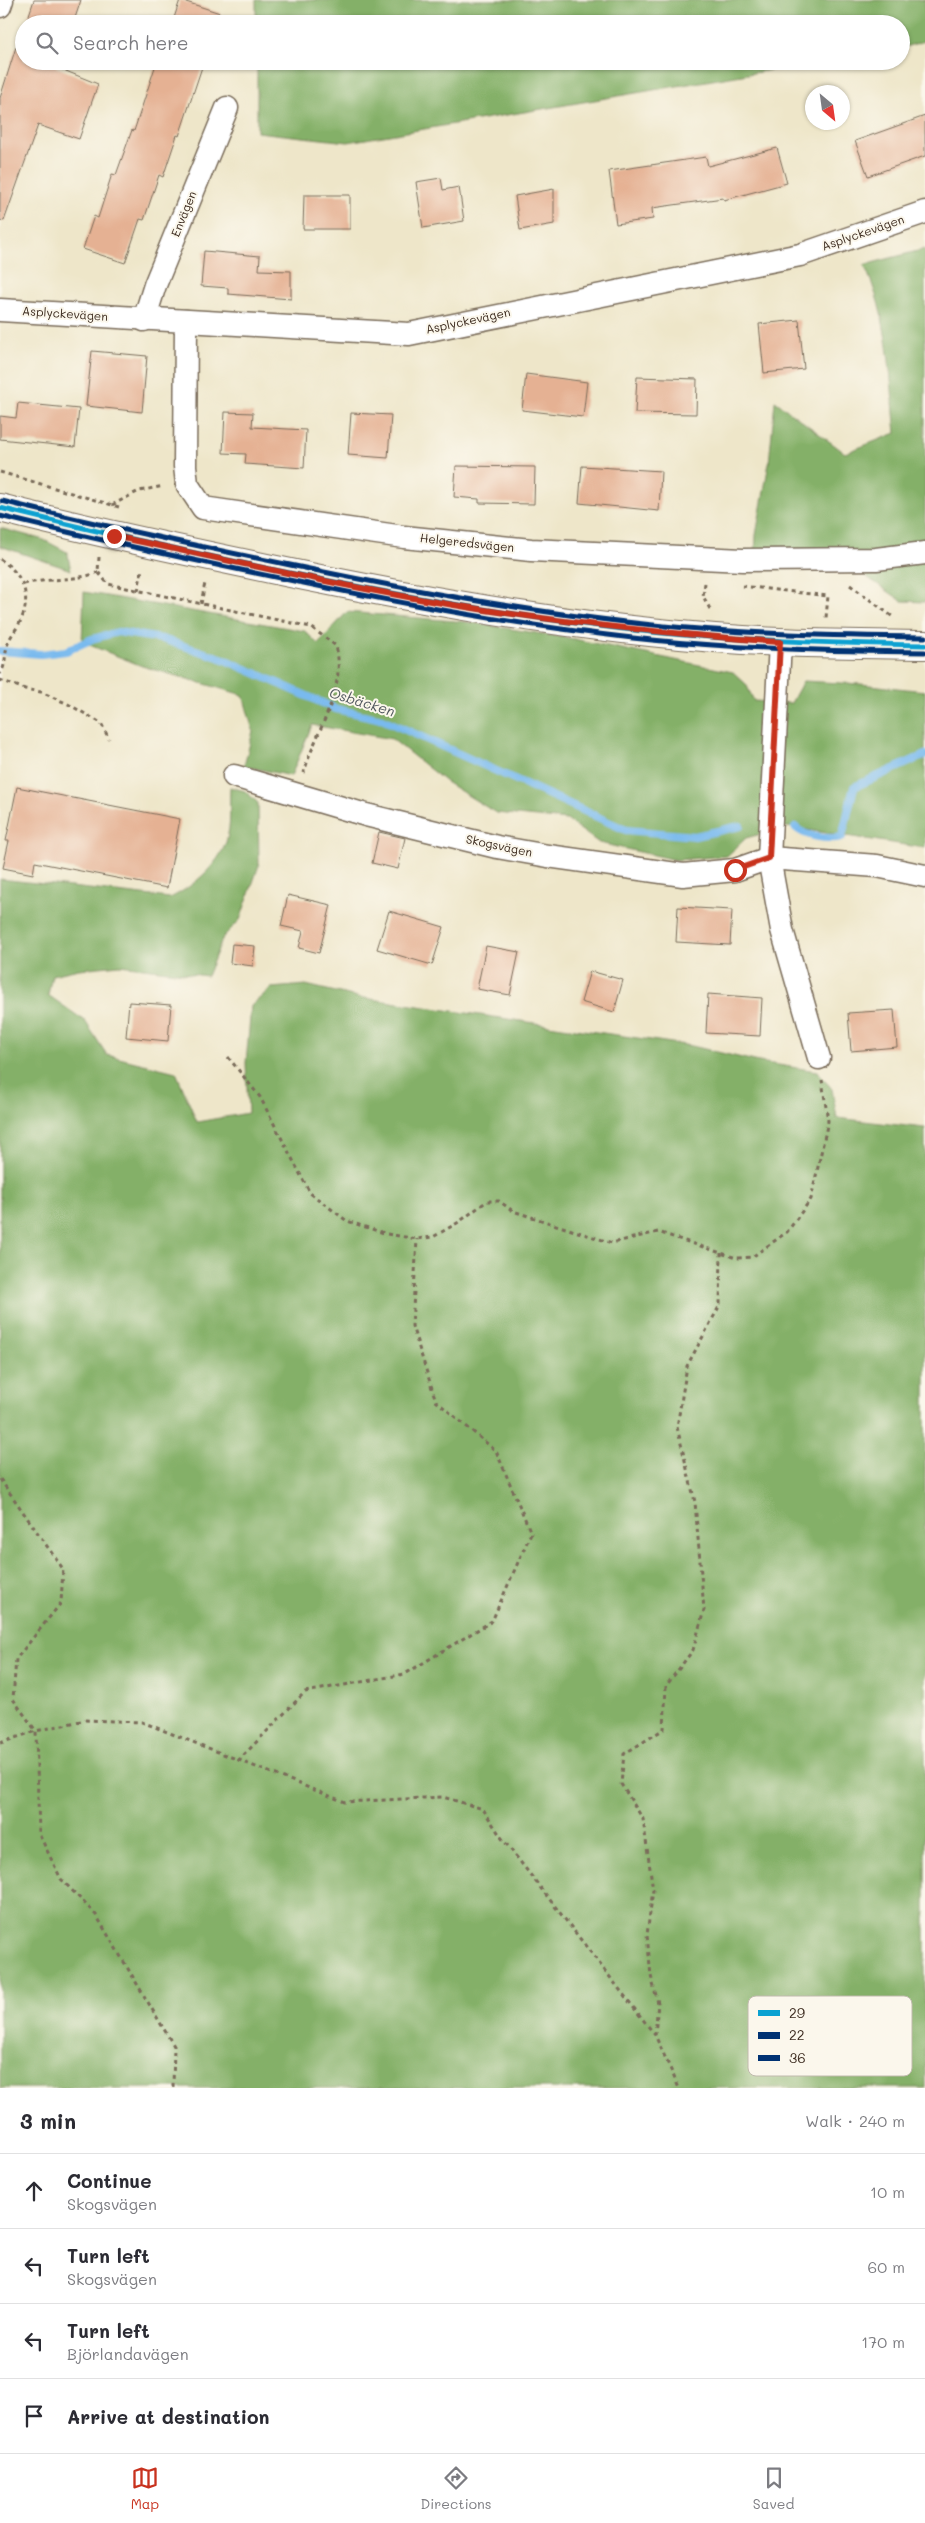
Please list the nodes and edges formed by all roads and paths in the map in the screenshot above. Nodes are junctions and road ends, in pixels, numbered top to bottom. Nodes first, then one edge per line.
1 (2, 0) edge
2 (0, 6) edge
3 (227, 108) dead end
4 (925, 212) edge
5 (0, 310) edge
6 (144, 320) junction
7 (186, 320) junction
8 (0, 508) edge
9 (925, 553) edge
10 (0, 559) edge
11 (812, 559) junction
12 (732, 560) junction
13 (142, 569) dead end
14 (98, 572) dead end
15 (205, 583) dead end
16 (24, 584) junction
17 (138, 591) dead end
18 (201, 604) dead end
19 (826, 618) dead end
20 (895, 619) dead end
21 (780, 642) junction
22 (925, 645) edge
23 (0, 674) edge
24 (0, 680) edge
25 (335, 690) dead end
26 (109, 739) dead end
27 (234, 776) dead end
28 (298, 794) junction
29 (769, 858) junction
30 (925, 876) edge
31 (228, 1057) dead end
32 (819, 1058) joint
33 (418, 1239) junction
34 (721, 1253) junction
35 (0, 1479) edge
36 (36, 1731) junction
37 (0, 1743) edge
38 (238, 1761) junction
39 (655, 2035) junction
40 (173, 2088) edge
41 (679, 2088) edge

1 - 2 street
3 - 6 street, Envägen
4 - 7 street, Asplyckevägen
5 - 6 street, Asplyckevägen
6 - 7 street, Asplyckevägen
7 - 12 street, Helgeredsvägen
8 - 21 street
9 - 11 street, Helgeredsvägen
10 - 16 path
11 - 12 street, Helgeredsvägen
11 - 20 path
12 - 19 path
13 - 17 path
14 - 16 path
15 - 18 path
16 - 23 path
21 - 22 street
21 - 29 street
24 - 26 path
25 - 28 path
27 - 28 street, Skogsvägen
28 - 29 street, Skogsvägen
29 - 30 street, Skogsvägen
29 - 32 street
31 - 33 path
32 - 34 path
33 - 34 path
33 - 38 path
34 - 39 path
35 - 36 path
36 - 37 path
36 - 38 path
36 - 40 path
38 - 39 path
39 - 41 path

